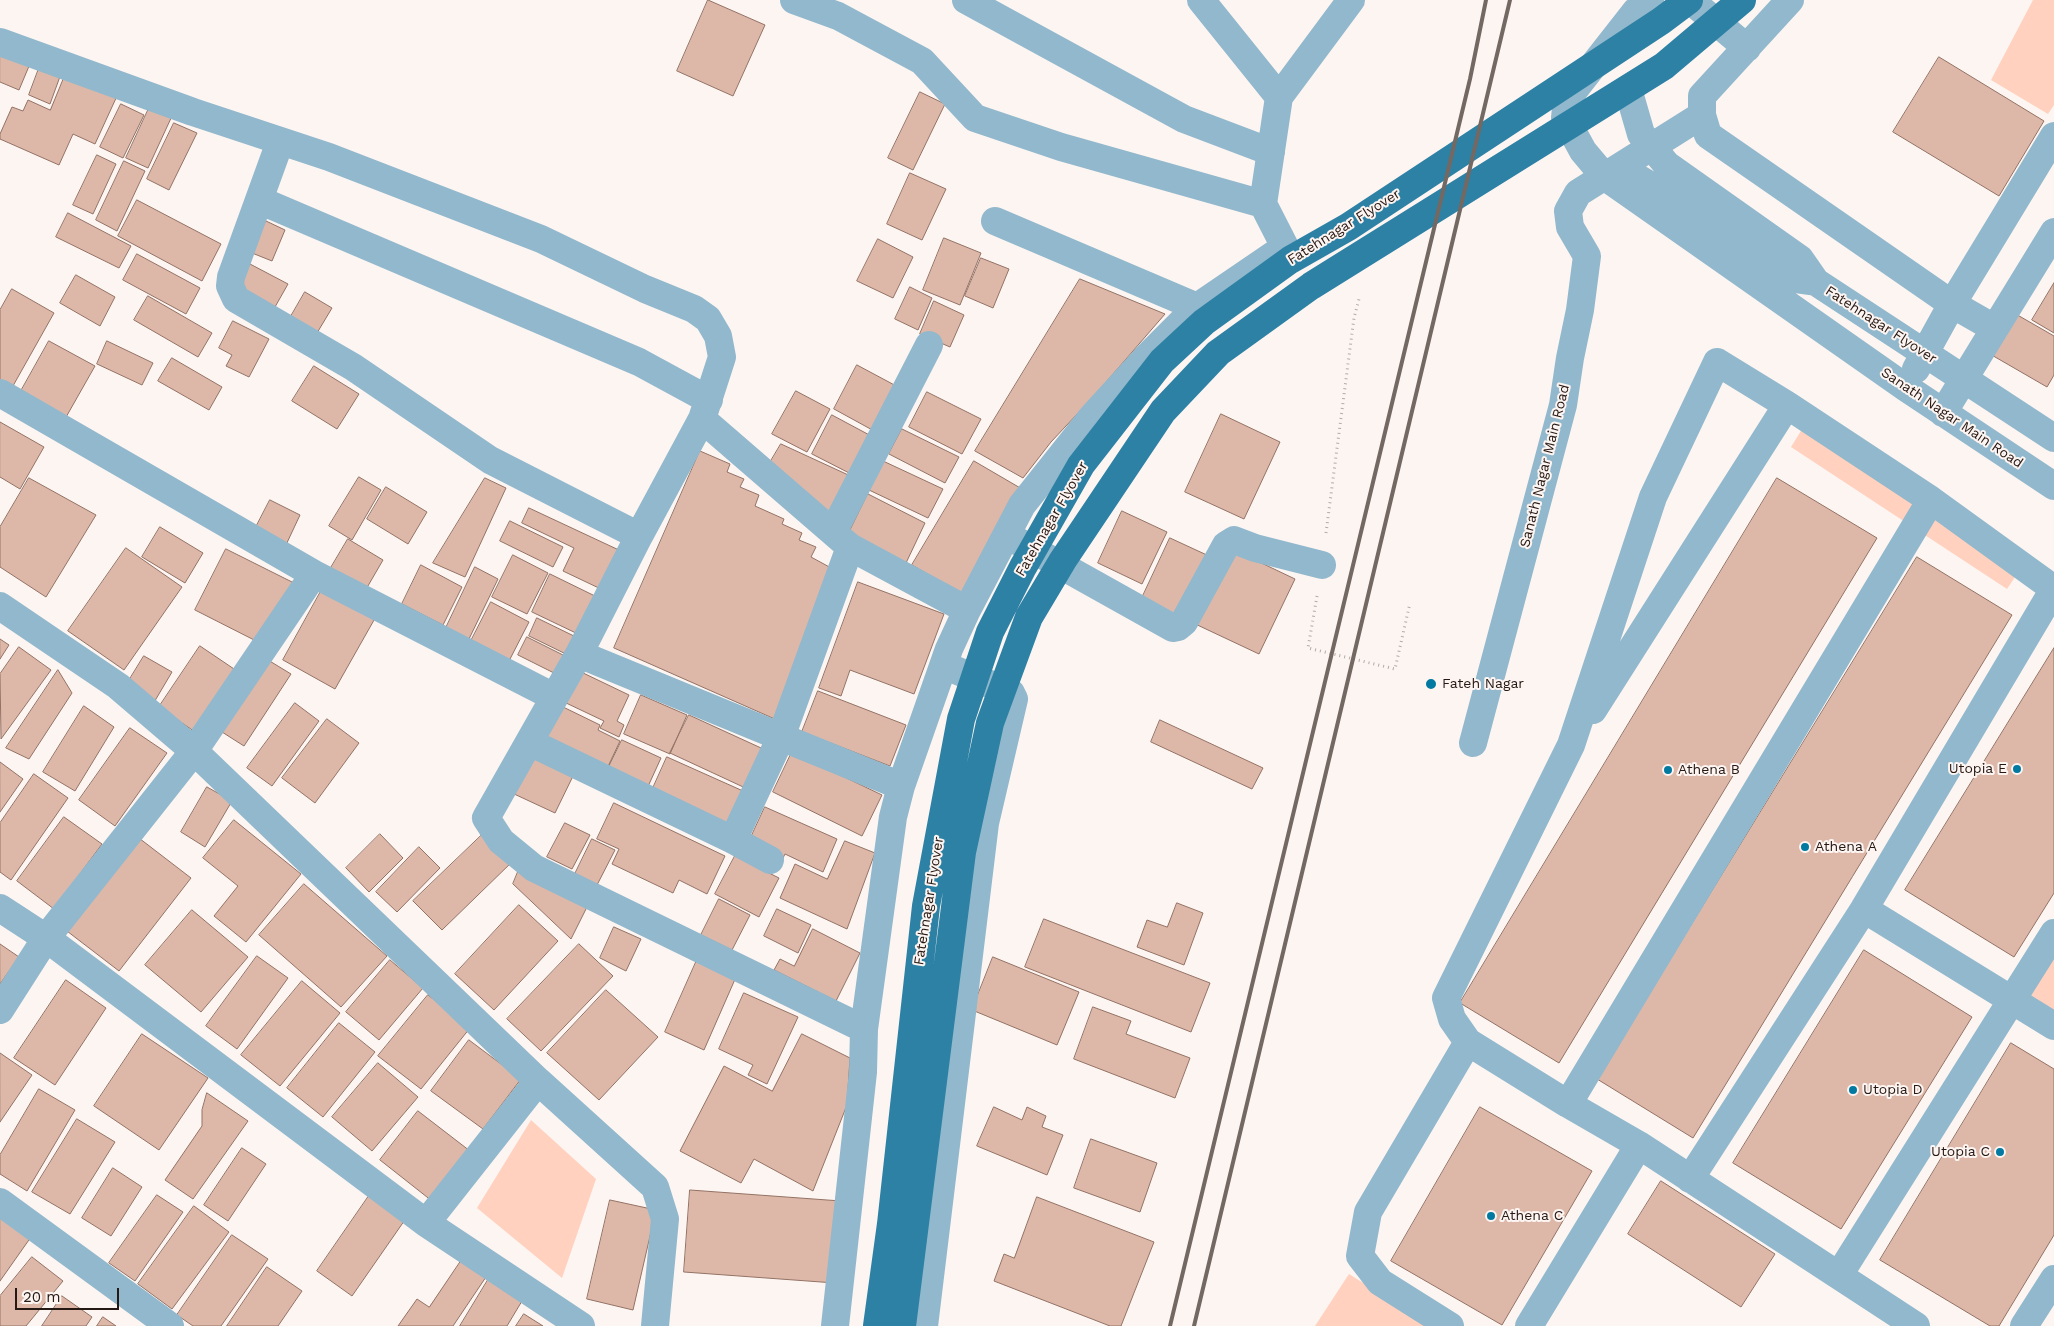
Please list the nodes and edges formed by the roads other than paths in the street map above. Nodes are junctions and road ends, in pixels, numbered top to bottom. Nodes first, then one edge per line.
1 (794, 0) edge
2 (966, 0) edge
3 (1201, 0) edge
4 (1350, 0) edge
5 (1650, 0) edge
6 (1690, 0) edge
7 (1742, 0) edge
8 (1790, 0) edge
9 (0, 42) edge
10 (1747, 48) junction
11 (1628, 89) junction
12 (1279, 97) junction
13 (1702, 115) junction
14 (2054, 136) edge
15 (1548, 139) junction
16 (280, 142) junction
17 (1271, 152) junction
18 (1604, 176) junction
19 (259, 200) junction
20 (1263, 204) junction
21 (996, 221) dead end
22 (2053, 237) edge
23 (1816, 282) junction
24 (1952, 304) junction
25 (1197, 307) junction
26 (1994, 328) junction
27 (929, 345) dead end
28 (1905, 387) junction
29 (0, 393) edge
30 (1787, 405) junction
31 (705, 410) junction
32 (1943, 413) junction
33 (2054, 438) edge
34 (2054, 486) edge
35 (1931, 500) junction
36 (1007, 535) junction
37 (639, 536) junction
38 (842, 539) junction
39 (1322, 565) road end
40 (314, 574) junction
41 (2054, 589) edge
42 (0, 606) edge
43 (967, 610) junction
44 (579, 654) junction
45 (943, 664) junction
46 (554, 697) junction
47 (781, 737) junction
48 (529, 742) junction
49 (1473, 742) dead end
50 (1571, 745) junction
51 (194, 751) junction
52 (901, 786) junction
53 (733, 840) junction
54 (770, 860) dead end
55 (0, 908) edge
56 (1864, 909) junction
57 (2054, 933) edge
58 (46, 938) junction
59 (2010, 1000) junction
60 (0, 1010) edge
61 (2054, 1026) edge
62 (864, 1028) junction
63 (1468, 1042) junction
64 (538, 1081) junction
65 (1568, 1104) junction
66 (1639, 1145) junction
67 (1690, 1179) junction
68 (0, 1202) edge
69 (426, 1223) junction
70 (1839, 1275) junction
71 (2054, 1279) edge
72 (170, 1326) edge
73 (581, 1326) edge
74 (655, 1326) edge
75 (835, 1326) edge
76 (877, 1326) edge
77 (902, 1326) edge
78 (924, 1326) edge
79 (1450, 1326) edge
80 (1529, 1326) edge
81 (1916, 1326) edge
82 (2024, 1326) edge

1 - 20 street
2 - 17 street
3 - 12 street
4 - 12 street
5 - 18 street
6 - 10 street
6 - 76 main road, Fatehnagar Flyover
7 - 11 main road, Fatehnagar Flyover
8 - 10 street
9 - 16 street
10 - 13 street
11 - 15 main road, Fatehnagar Flyover
11 - 23 street, Fatehnagar Flyover
12 - 17 street
13 - 18 street, Sanath Nagar Main Road
13 - 24 street
14 - 24 street
15 - 23 street
15 - 77 main road, Fatehnagar Flyover
16 - 19 street
16 - 31 street
17 - 20 street
18 - 28 street, Sanath Nagar Main Road
18 - 49 street, Sanath Nagar Main Road
19 - 31 street
19 - 37 street
20 - 25 street
21 - 25 street
22 - 26 street
23 - 33 street, Fatehnagar Flyover
24 - 26 street
24 - 28 street
25 - 36 street
26 - 32 street
27 - 38 street
28 - 32 street, Sanath Nagar Main Road
29 - 40 street
30 - 35 street
30 - 50 street
30 - 50 street
31 - 37 street
31 - 38 street
32 - 34 street, Sanath Nagar Main Road
35 - 41 street
35 - 65 street
36 - 39 street
36 - 43 street
37 - 44 street
38 - 43 street
38 - 47 street
40 - 46 street
40 - 51 street
41 - 56 street
42 - 51 street
43 - 45 street
44 - 46 street
44 - 47 street
45 - 52 street
45 - 78 street
46 - 48 street
47 - 52 street
47 - 53 street
48 - 53 street
48 - 62 street
50 - 63 street
51 - 58 street
51 - 64 street
52 - 62 street
53 - 54 street
55 - 58 street
56 - 59 street
56 - 67 street
57 - 59 street
58 - 60 street
58 - 69 street
59 - 61 street
59 - 70 street
62 - 75 street
63 - 65 street
63 - 79 street
64 - 69 street
64 - 74 street
65 - 66 street
66 - 67 street
66 - 80 street
67 - 70 street
68 - 72 street
69 - 73 street
70 - 81 street
71 - 82 street

